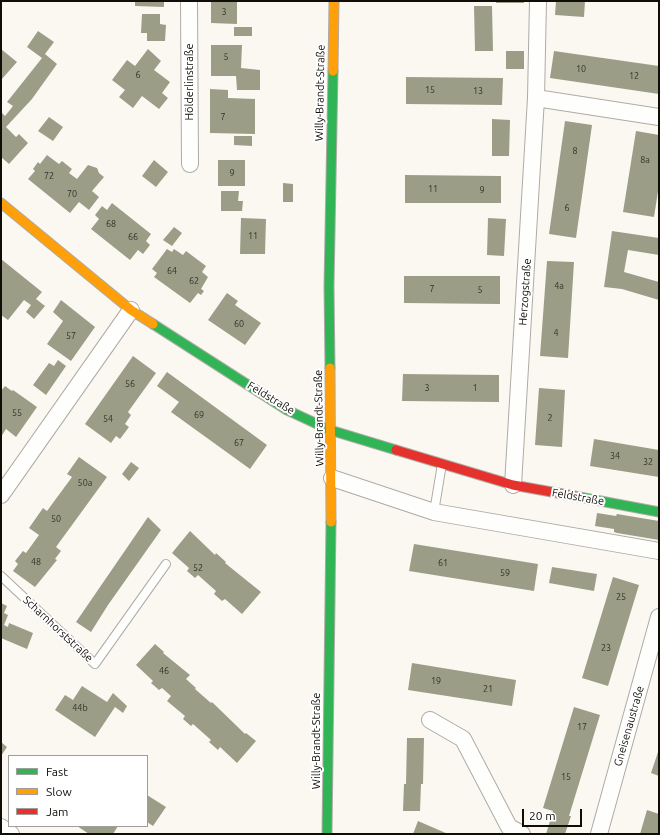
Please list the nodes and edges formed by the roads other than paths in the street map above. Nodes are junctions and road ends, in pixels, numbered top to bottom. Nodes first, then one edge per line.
1 (189, 1) edge
2 (334, 1) edge
3 (538, 1) edge
4 (536, 98) junction
5 (659, 117) edge
6 (190, 164) dead end
7 (1, 203) edge
8 (131, 310) junction
9 (330, 430) junction
10 (442, 464) junction
11 (332, 478) junction
12 (513, 485) junction
13 (1, 495) edge
14 (434, 512) junction
15 (659, 512) edge
16 (659, 551) edge
17 (166, 564) dead end
18 (1, 576) edge
19 (659, 617) edge
20 (430, 720) dead end
21 (1, 827) edge
22 (11, 834) edge
23 (327, 834) edge
24 (522, 834) edge
25 (599, 834) edge

1 - 6 street, Hölderlinstraße
2 - 9 main road, Willy-Brandt-Straße
3 - 4 street, Herzogstraße
4 - 5 street
4 - 12 street, Herzogstraße
7 - 8 main road, Feldstraße
8 - 9 main road, Feldstraße
8 - 13 street
9 - 10 main road, Feldstraße
9 - 11 main road, Willy-Brandt-Straße
10 - 12 main road, Feldstraße
10 - 14 lane
11 - 14 street
11 - 23 main road, Willy-Brandt-Straße
12 - 15 main road, Feldstraße
14 - 16 street
17 - 18 lane, Scharnhorststraße
19 - 25 street, Gneisenaustraße
20 - 24 street
21 - 22 street

